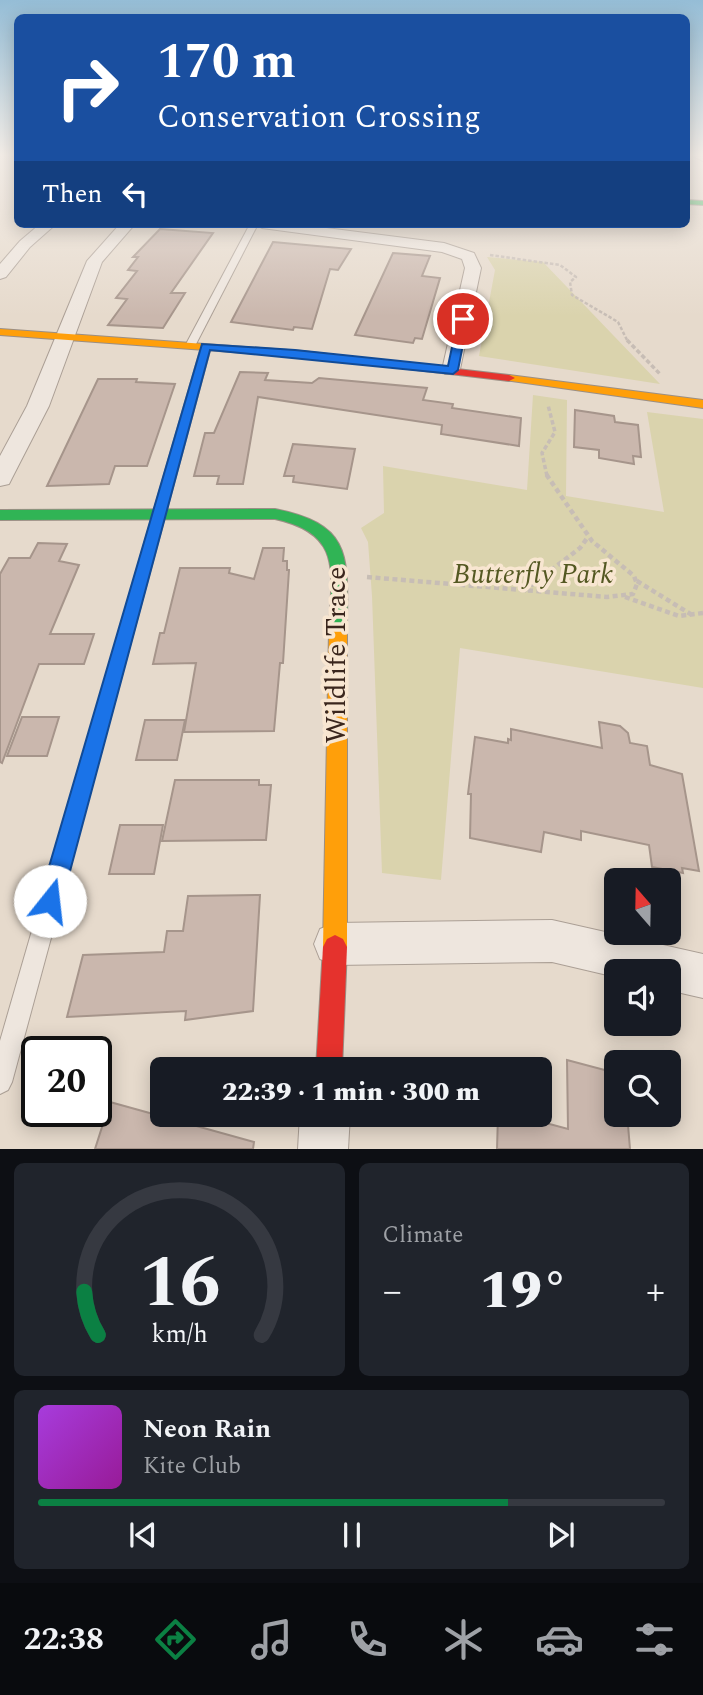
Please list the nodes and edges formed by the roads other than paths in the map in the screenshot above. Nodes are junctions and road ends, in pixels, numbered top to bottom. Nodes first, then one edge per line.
1 (44, 228) edge
2 (124, 228) edge
3 (252, 228) edge
4 (294, 228) edge
5 (0, 274) edge
6 (0, 332) edge
7 (66, 337) junction
8 (198, 346) junction
9 (453, 370) junction
10 (703, 404) edge
11 (0, 478) edge
12 (158, 514) junction
13 (0, 515) edge
14 (335, 944) junction
15 (703, 976) edge
16 (329, 1057) edge
17 (0, 1082) edge
18 (324, 1127) edge
19 (323, 1149) edge

1 - 5 street
2 - 7 street
3 - 8 lane
4 - 9 street
6 - 7 street
7 - 8 street
7 - 11 street
8 - 9 street
8 - 12 lane
9 - 10 street
12 - 13 street, Wildlife Trace
12 - 14 street, Wildlife Trace
12 - 17 lane
14 - 15 street
14 - 16 street, Wildlife Trace
18 - 19 street

